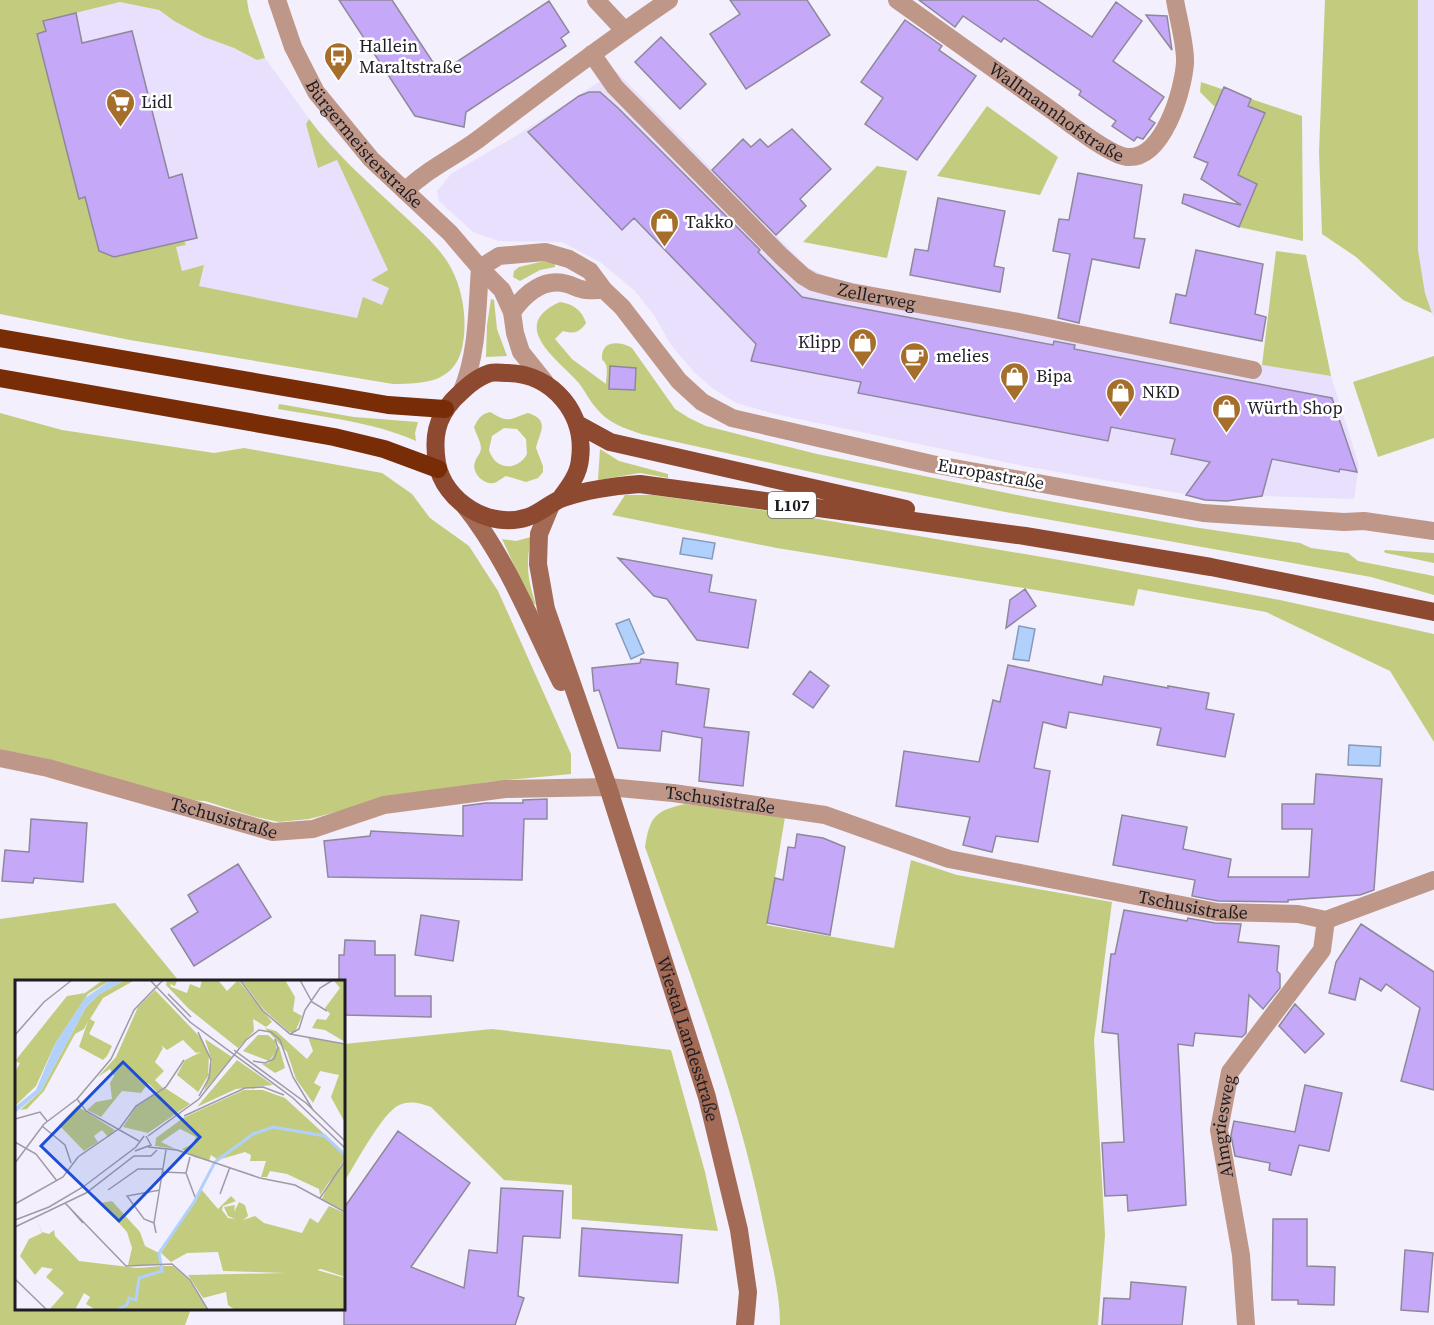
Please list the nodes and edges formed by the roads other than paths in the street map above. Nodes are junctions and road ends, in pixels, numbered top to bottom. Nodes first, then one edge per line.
1 (277, 0) edge
2 (596, 0) edge
3 (669, 0) edge
4 (897, 0) edge
5 (1175, 0) edge
6 (624, 30) junction
7 (592, 54) junction
8 (405, 191) junction
9 (480, 268) junction
10 (604, 290) junction
11 (512, 312) junction
12 (0, 338) edge
13 (1253, 369) dead end
14 (0, 378) edge
15 (545, 382) junction
16 (462, 391) junction
17 (445, 409) junction
18 (579, 425) junction
19 (438, 469) junction
20 (555, 502) junction
21 (464, 505) junction
22 (1434, 531) edge
23 (1024, 536) junction
24 (1434, 612) edge
25 (0, 758) edge
26 (598, 760) junction
27 (608, 787) junction
28 (1434, 880) edge
29 (1326, 920) junction
30 (745, 1325) edge
31 (1246, 1325) edge

1 - 8 street, Bürgermeisterstraße
2 - 6 street
3 - 6 street
4 - 5 street, Wallmannhofstraße
6 - 7 street
7 - 8 street
7 - 13 street, Zellerweg
8 - 9 street, Bürgermeisterstraße
9 - 10 street, Europastraße
9 - 11 street
9 - 16 street
10 - 11 street
10 - 22 street, Europastraße
11 - 15 street
12 - 17 highway
14 - 19 highway
15 - 16 main road, L107
15 - 18 main road, L107
16 - 17 main road, L107
17 - 19 main road, L107
18 - 20 main road, L107
18 - 23 main road, L107
19 - 21 main road, L107
20 - 21 main road, L107
20 - 23 main road, L107
20 - 26 main road, Wiestal Landesstraße / L107
21 - 26 main road, Wiestal Landesstraße / L107
23 - 24 main road, L107
25 - 27 street, Tschusistraße
26 - 27 main road, Wiestal Landesstraße / L107
27 - 29 street, Tschusistraße
27 - 30 main road, Wiestal Landesstraße / L107
28 - 29 street
29 - 31 street, Almgriesweg

